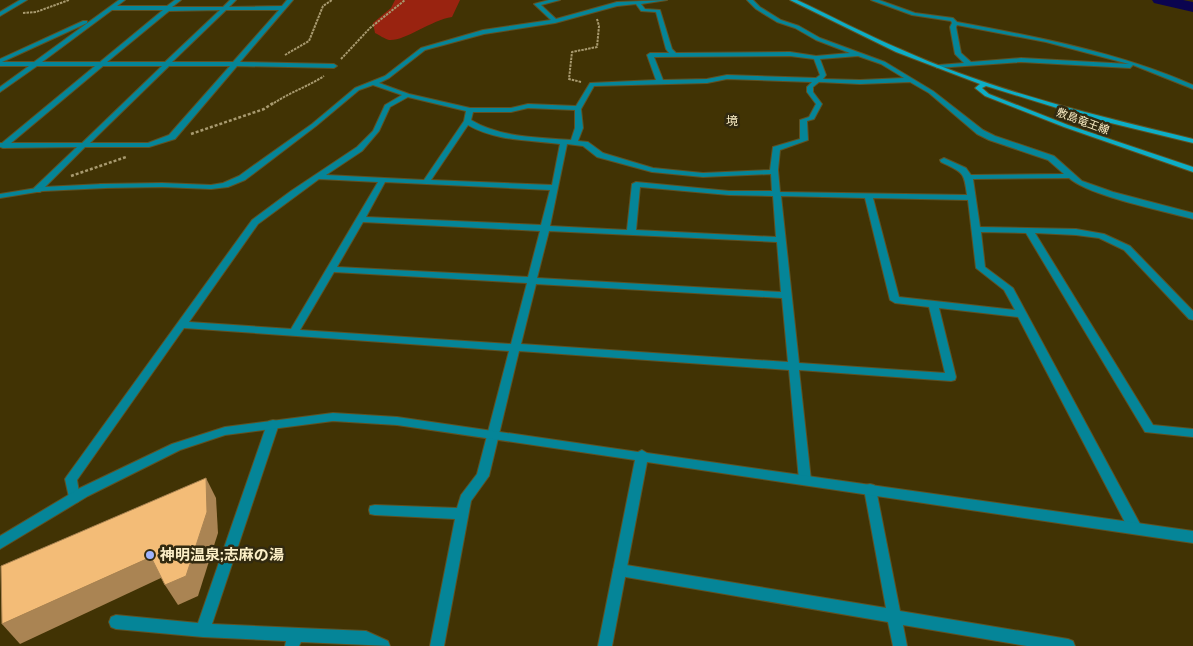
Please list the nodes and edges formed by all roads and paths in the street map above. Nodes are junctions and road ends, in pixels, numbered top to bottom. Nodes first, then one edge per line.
1 (24, 0) edge
2 (69, 0) edge
3 (122, 0) edge
4 (178, 0) edge
5 (233, 0) edge
6 (290, 0) edge
7 (332, 0) edge
8 (405, 0) edge
9 (558, 0) edge
10 (664, 0) edge
11 (750, 0) edge
12 (793, 0) edge
13 (874, 0) edge
14 (601, 2) dead end
15 (637, 2) junction
16 (607, 7) junction
17 (111, 8) junction
18 (168, 8) junction
19 (224, 8) junction
20 (283, 8) junction
21 (591, 11) junction
22 (1, 13) edge
23 (104, 13) junction
24 (554, 21) junction
25 (955, 23) junction
26 (862, 54) junction
27 (674, 55) junction
28 (816, 58) junction
29 (0, 63) edge
30 (35, 64) junction
31 (102, 64) junction
32 (168, 64) junction
33 (234, 64) junction
34 (969, 64) junction
35 (267, 65) junction
36 (334, 66) junction
37 (1140, 66) junction
38 (939, 67) junction
39 (819, 79) junction
40 (910, 80) junction
41 (1180, 80) junction
42 (660, 82) junction
43 (1193, 82) edge
44 (374, 83) junction
45 (592, 84) junction
46 (985, 84) junction
47 (1193, 87) edge
48 (0, 90) edge
49 (407, 95) junction
50 (579, 108) junction
51 (470, 110) junction
52 (467, 121) junction
53 (189, 135) dead end
54 (1193, 141) edge
55 (569, 142) junction
56 (84, 145) junction
57 (1, 146) edge
58 (127, 156) dead end
59 (944, 160) dead end
60 (1193, 170) edge
61 (774, 172) junction
62 (70, 176) dead end
63 (1068, 176) junction
64 (318, 177) junction
65 (969, 177) junction
66 (382, 180) junction
67 (426, 182) junction
68 (554, 188) junction
69 (37, 190) junction
70 (776, 194) junction
71 (0, 196) edge
72 (868, 196) junction
73 (972, 198) junction
74 (1193, 216) edge
75 (360, 219) junction
76 (544, 228) junction
77 (976, 229) junction
78 (1029, 231) junction
79 (631, 233) junction
80 (781, 240) junction
81 (330, 269) junction
82 (531, 282) junction
83 (786, 296) junction
84 (933, 304) junction
85 (1022, 314) junction
86 (1193, 318) edge
87 (182, 325) junction
88 (294, 332) junction
89 (515, 346) junction
90 (794, 365) junction
91 (273, 424) junction
92 (1193, 433) edge
93 (493, 435) junction
94 (642, 456) junction
95 (805, 480) junction
96 (870, 489) junction
97 (74, 498) junction
98 (375, 510) dead end
99 (462, 514) junction
100 (1135, 528) junction
101 (1193, 537) edge
102 (4, 540) edge
103 (0, 550) edge
104 (620, 570) junction
105 (894, 616) junction
106 (116, 622) dead end
107 (203, 630) junction
108 (294, 640) edge
109 (383, 646) edge
110 (437, 646) edge
111 (605, 646) edge
112 (900, 646) edge
113 (1068, 646) edge

1 - 22 street
2 - 22 path
3 - 17 street
4 - 18 street
5 - 19 street
6 - 20 street
7 - 35 path
8 - 36 path
9 - 24 street
10 - 15 street
11 - 26 street
12 - 38 main road, 敷島竜王線
13 - 25 street
14 - 16 street
15 - 16 street
15 - 27 street
16 - 21 street
17 - 18 street
17 - 23 street
18 - 19 street
18 - 31 street
19 - 20 street
19 - 32 street
20 - 33 street
21 - 24 street
21 - 45 path
23 - 29 street
23 - 30 street
24 - 44 street
25 - 34 street
25 - 37 street
26 - 28 street
26 - 40 street
27 - 28 street
27 - 42 street
28 - 39 street
29 - 30 street
30 - 31 street
30 - 48 street
31 - 32 street
31 - 57 street
32 - 33 street
32 - 56 street
33 - 35 street
33 - 56 street
34 - 37 street
34 - 38 street
35 - 36 street
36 - 53 path
37 - 41 street
38 - 46 main road, 敷島竜王線
39 - 40 street
39 - 42 street
39 - 61 street
40 - 63 street
41 - 43 street
41 - 47 street
42 - 45 street
44 - 49 street
44 - 69 street
45 - 50 street
46 - 54 main road, 敷島竜王線
46 - 60 main road, 敷島竜王線
49 - 51 street
49 - 64 street
50 - 51 street
50 - 55 street
51 - 52 street
52 - 55 street
52 - 67 street
55 - 61 street
55 - 68 street
56 - 57 street
56 - 69 street
58 - 62 path
59 - 65 street
61 - 70 street
63 - 65 street
63 - 74 street
64 - 66 street
64 - 87 street
65 - 73 street
66 - 67 street
66 - 75 street
67 - 68 street
68 - 76 street
69 - 71 street
70 - 72 street
70 - 79 street
70 - 80 street
72 - 73 street
72 - 84 street
73 - 77 street
75 - 76 street
75 - 81 street
76 - 79 street
76 - 82 street
77 - 78 street
77 - 85 street
78 - 86 street
78 - 92 street
79 - 80 street
80 - 83 street
81 - 82 street
81 - 88 street
82 - 83 street
82 - 89 street
83 - 90 street
84 - 85 street
84 - 90 street
85 - 100 street
87 - 88 street
87 - 97 street
88 - 89 street
89 - 90 street
89 - 93 street
90 - 95 street
91 - 93 street
91 - 97 street
91 - 107 street
93 - 94 street
93 - 99 street
94 - 95 street
94 - 104 street
95 - 96 street
96 - 100 street
96 - 105 street
97 - 102 street
98 - 99 street
99 - 110 street
100 - 101 street
102 - 103 street
104 - 105 street
104 - 111 street
105 - 112 street
105 - 113 street
106 - 107 street
107 - 108 street
108 - 109 street

